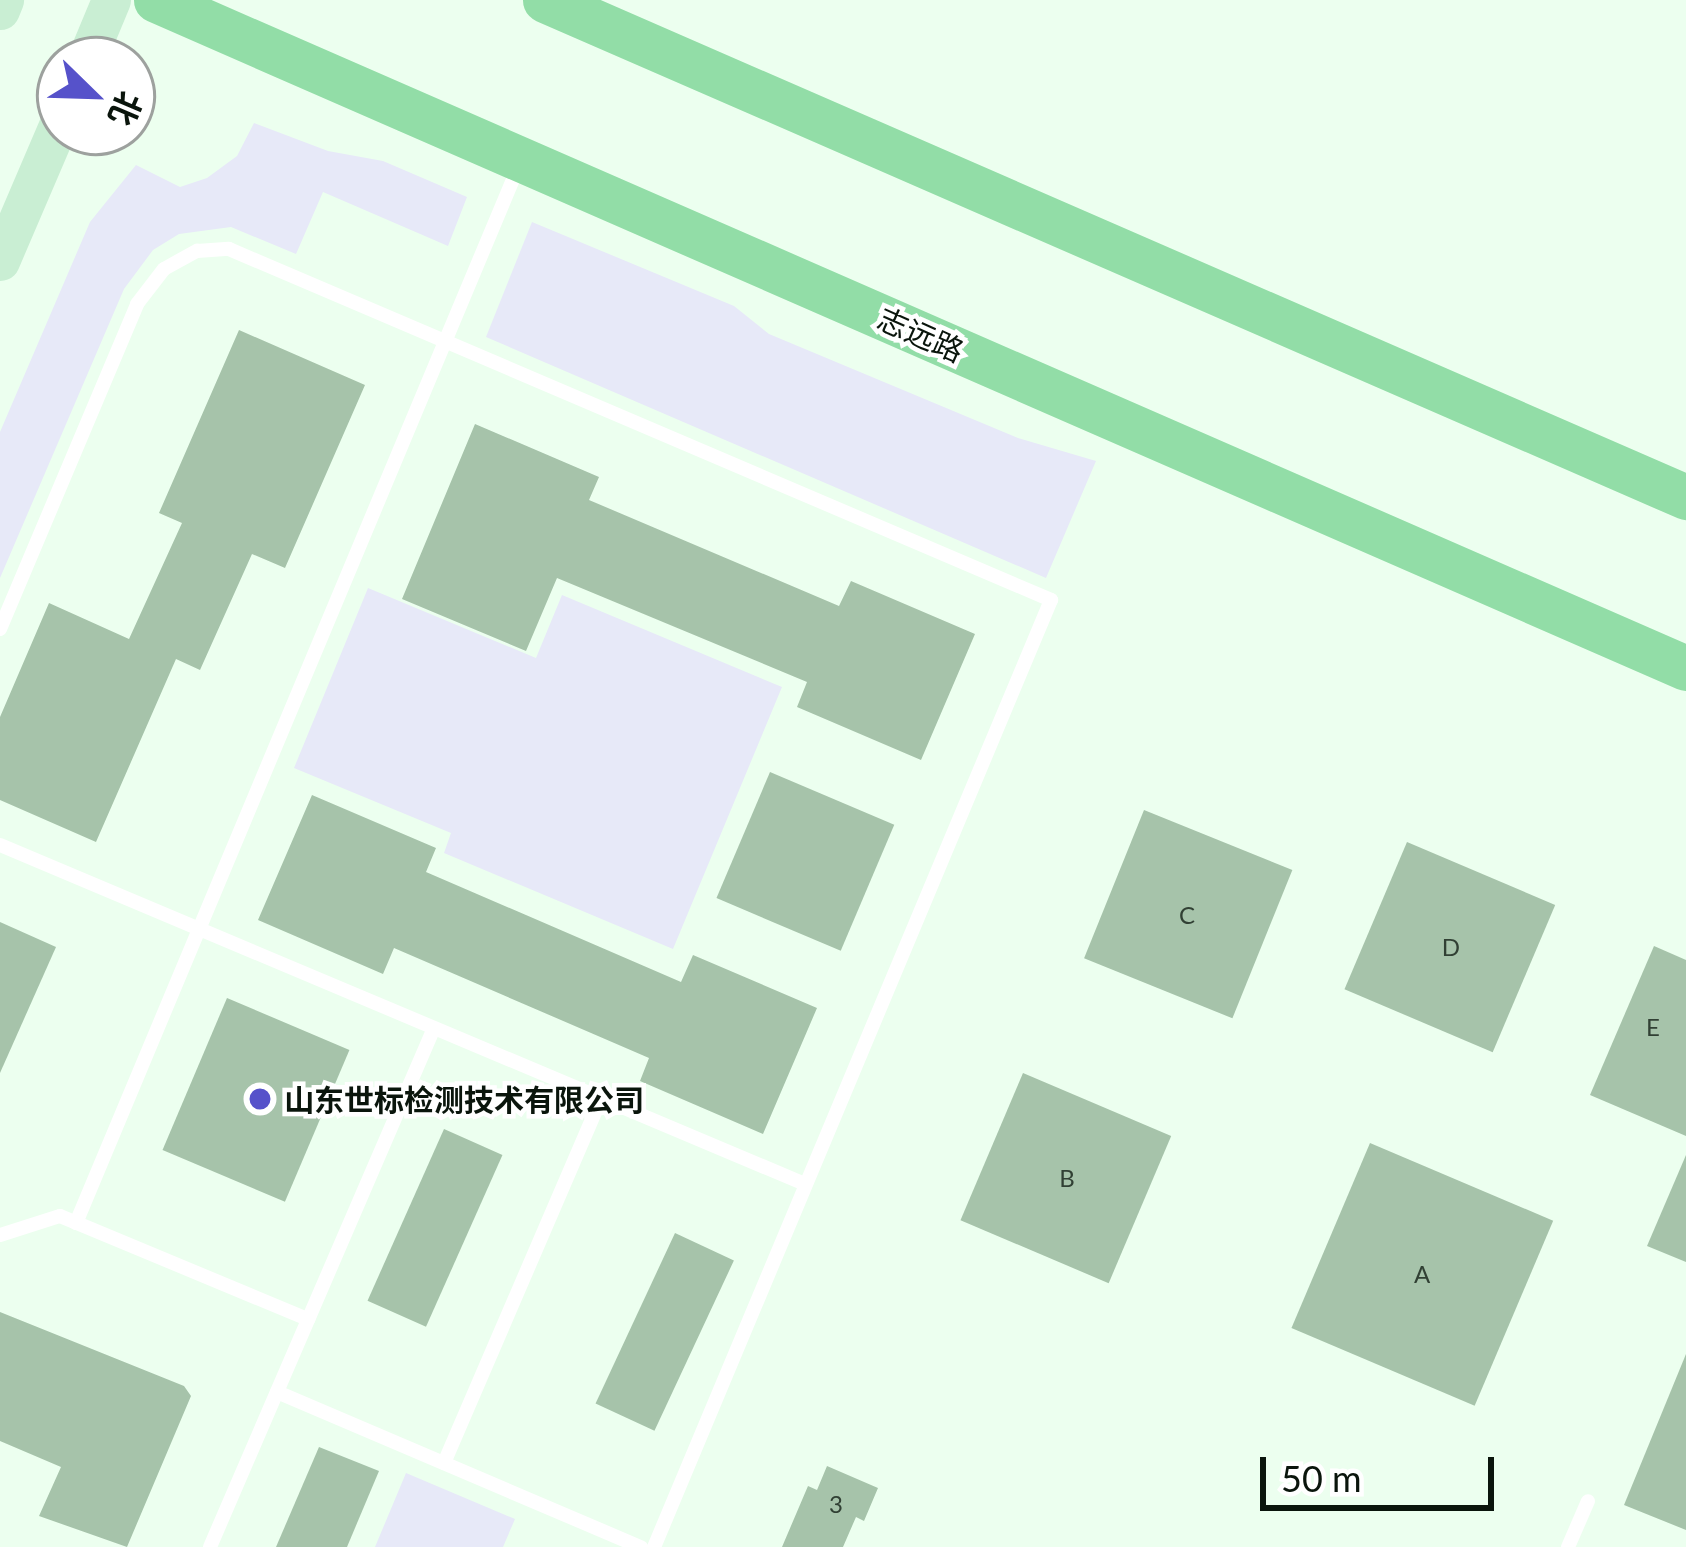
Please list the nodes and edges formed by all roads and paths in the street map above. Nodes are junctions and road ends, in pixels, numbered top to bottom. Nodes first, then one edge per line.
1 (4, 0) edge
2 (111, 0) edge
3 (156, 0) edge
4 (545, 0) edge
5 (0, 10) edge
6 (96, 36) edge
7 (45, 156) edge
8 (521, 159) junction
9 (0, 261) edge
10 (445, 341) junction
11 (1686, 497) edge
12 (0, 629) edge
13 (1686, 668) edge
14 (0, 845) edge
15 (199, 929) junction
16 (434, 1028) junction
17 (601, 1098) junction
18 (806, 1184) junction
19 (76, 1222) junction
20 (0, 1234) edge
21 (308, 1319) junction
22 (277, 1392) junction
23 (444, 1463) junction
24 (1588, 1501) dead end
25 (210, 1547) edge
26 (641, 1547) edge
27 (654, 1547) edge
28 (1568, 1547) edge

1 - 5 main road
2 - 6 main road
3 - 8 main road, 志远路
4 - 11 main road
7 - 9 main road
8 - 10 lane
8 - 13 main road, 志远路
10 - 12 lane
10 - 15 lane
10 - 18 lane
14 - 15 lane
15 - 16 lane
15 - 19 lane
16 - 17 lane
16 - 21 lane
17 - 18 lane
17 - 23 lane
18 - 27 lane
19 - 20 lane
19 - 21 lane
21 - 22 lane
22 - 23 lane
22 - 25 lane
23 - 26 lane
24 - 28 lane

